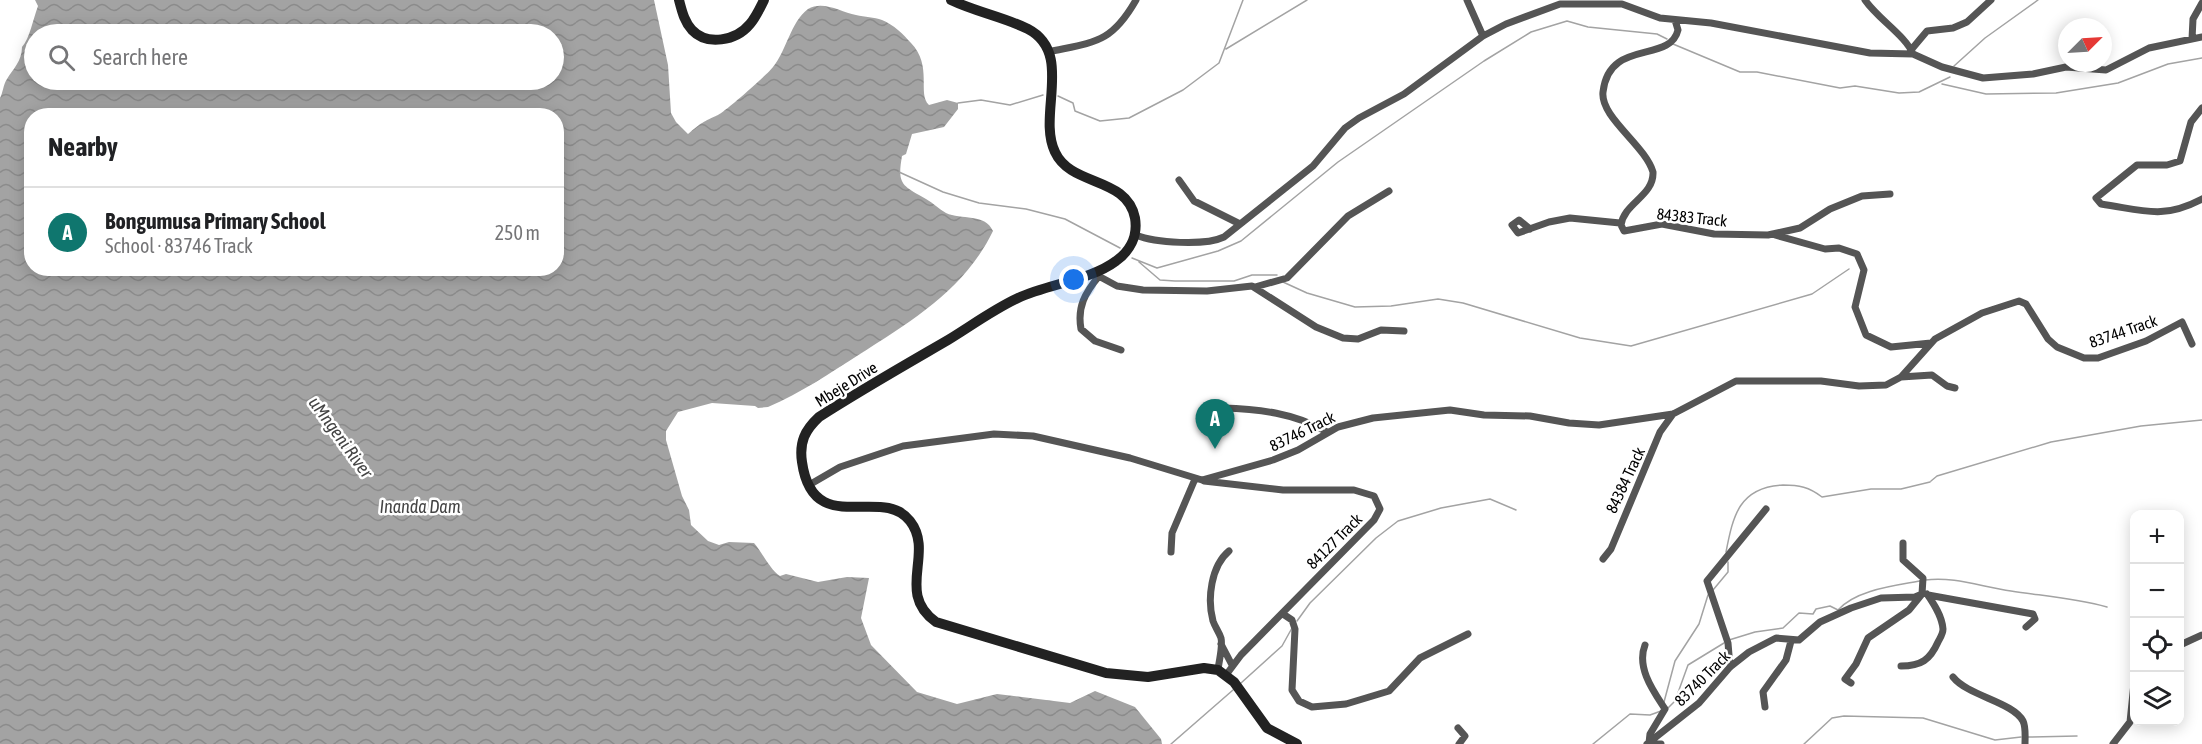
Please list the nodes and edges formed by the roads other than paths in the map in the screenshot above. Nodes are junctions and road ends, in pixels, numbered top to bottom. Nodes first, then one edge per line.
1 (679, 0) edge
2 (764, 0) edge
3 (951, 0) edge
4 (1136, 0) edge
5 (1467, 0) edge
6 (1865, 0) edge
7 (1991, 0) edge
8 (2202, 3) edge
9 (1675, 20) junction
10 (1483, 36) junction
11 (2202, 37) edge
12 (2192, 39) junction
13 (1048, 52) junction
14 (1912, 52) junction
15 (2202, 108) edge
16 (1179, 180) dead end
17 (1389, 191) dead end
18 (1890, 194) dead end
19 (2202, 199) edge
20 (1620, 223) junction
21 (1240, 224) junction
22 (1530, 229) dead end
23 (1136, 235) junction
24 (1772, 235) junction
25 (1096, 275) junction
26 (1255, 287) junction
27 (1404, 331) dead end
28 (1931, 343) junction
29 (2192, 344) dead end
30 (1121, 350) dead end
31 (1901, 377) junction
32 (1812, 381) joint
33 (1955, 388) dead end
34 (1222, 408) dead end
35 (1673, 414) junction
36 (1327, 432) junction
37 (1199, 480) junction
38 (809, 485) junction
39 (1766, 509) dead end
40 (1903, 543) dead end
41 (1229, 551) dead end
42 (1171, 552) dead end
43 (1603, 559) dead end
44 (1924, 593) junction
45 (1283, 614) junction
46 (2026, 627) dead end
47 (1468, 634) dead end
48 (2202, 635) edge
49 (1791, 641) junction
50 (2184, 643) edge
51 (1221, 644) junction
52 (1645, 645) dead end
53 (1901, 666) dead end
54 (1730, 667) junction
55 (1225, 670) junction
56 (1953, 677) dead end
57 (1851, 683) dead end
58 (1765, 707) dead end
59 (2130, 722) edge
60 (1458, 728) dead end
61 (1297, 744) edge
62 (1460, 744) edge
63 (1648, 744) edge
64 (1661, 744) edge
65 (2025, 744) edge
66 (2113, 744) edge

1 - 2 street
3 - 13 street
4 - 13 street
5 - 10 street
6 - 14 street
7 - 14 street
8 - 12 street
9 - 10 street
9 - 14 street
9 - 20 street, 84383 Track
10 - 21 street
11 - 12 street
12 - 14 street
13 - 23 street
15 - 19 street
16 - 21 street
17 - 26 street
18 - 24 street, 84383 Track
20 - 22 street
20 - 24 street, 84383 Track
21 - 23 street
23 - 25 street, Mbeje Drive
24 - 28 street
25 - 26 street
25 - 30 street
25 - 38 street, Mbeje Drive
26 - 27 street
28 - 29 street, 83744 Track
28 - 31 street, 83744 Track
31 - 32 street, 83744 Track
31 - 33 street
32 - 35 street, 83746 Track
34 - 36 street
35 - 36 street, 83746 Track
35 - 43 street, 84384 Track
36 - 37 street, 83746 Track
37 - 38 street
37 - 42 street
37 - 45 street, 84127 Track
38 - 55 street
39 - 54 street
40 - 44 street
41 - 51 street
44 - 46 street, 83740 Track
44 - 49 street, 83740 Track
44 - 53 street
44 - 57 street
45 - 47 street
45 - 55 street, 84127 Track
48 - 50 street
49 - 54 street, 83740 Track
49 - 58 street
51 - 55 street
51 - 55 street
52 - 63 street
54 - 63 street, 83740 Track
55 - 61 street
56 - 65 street
59 - 66 street
60 - 62 street
63 - 64 street

